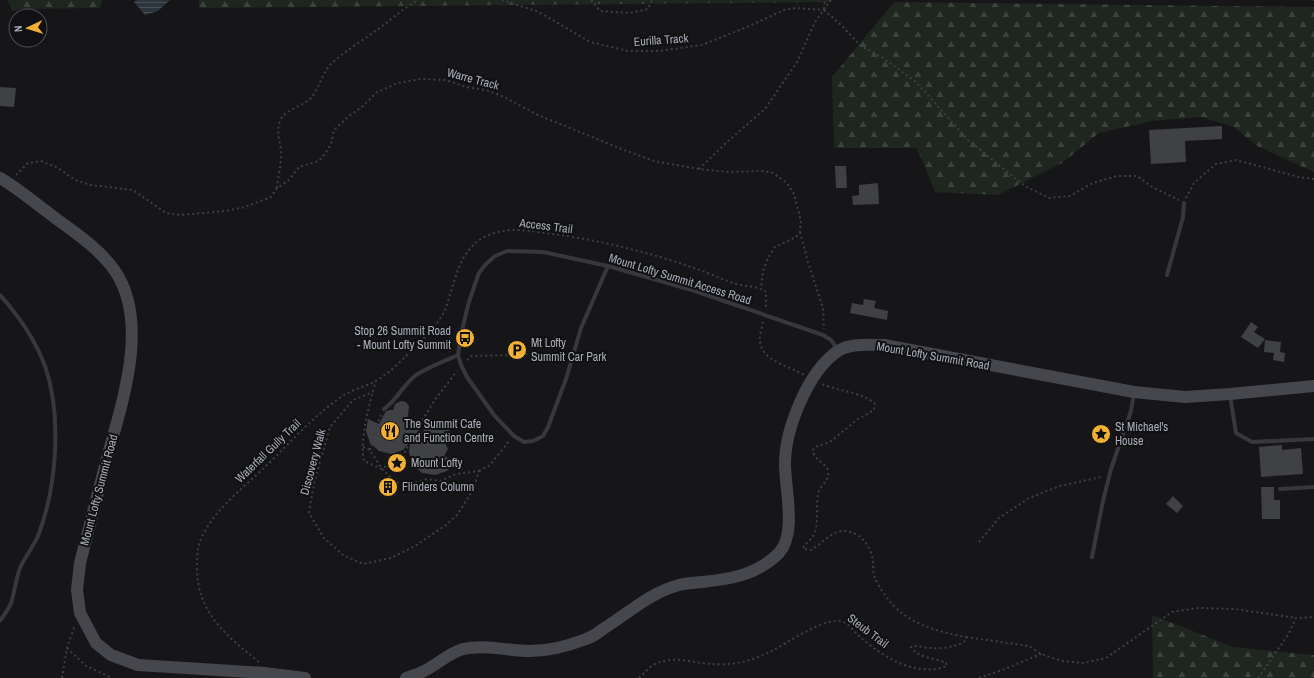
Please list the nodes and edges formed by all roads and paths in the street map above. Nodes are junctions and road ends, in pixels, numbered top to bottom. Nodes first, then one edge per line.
1 (418, 0) edge
2 (502, 0) edge
3 (591, 0) edge
4 (652, 0) edge
5 (825, 0) edge
6 (831, 0) edge
7 (824, 10) junction
8 (699, 169) junction
9 (1314, 179) edge
10 (4, 180) edge
11 (277, 188) junction
12 (1184, 203) junction
13 (800, 232) junction
14 (608, 266) junction
15 (1167, 275) dead end
16 (761, 288) junction
17 (0, 295) edge
18 (765, 315) junction
19 (823, 335) junction
20 (838, 351) junction
21 (458, 355) junction
22 (376, 380) junction
23 (1314, 386) edge
24 (373, 392) junction
25 (1134, 392) junction
26 (1230, 394) junction
27 (384, 409) joint
28 (420, 423) dead end
29 (417, 429) dead end
30 (514, 436) junction
31 (1314, 439) edge
32 (410, 442) dead end
33 (363, 447) junction
34 (370, 450) junction
35 (813, 450) dead end
36 (382, 469) junction
37 (479, 471) junction
38 (1109, 476) junction
39 (1314, 487) edge
40 (1280, 489) dead end
41 (979, 542) dead end
42 (1092, 557) dead end
43 (80, 613) junction
44 (1314, 617) edge
45 (1296, 618) junction
46 (0, 621) edge
47 (966, 637) junction
48 (67, 648) junction
49 (1040, 654) junction
50 (259, 662) dead end
51 (62, 678) edge
52 (112, 678) edge
53 (305, 678) edge
54 (406, 678) edge
55 (639, 678) edge
56 (979, 678) edge
57 (1258, 678) edge

1 - 11 path
2 - 7 path, Eurilla Track
3 - 4 path
5 - 7 path
6 - 7 path
7 - 8 path
7 - 12 path
8 - 11 path, Warre Track
8 - 13 path, Warre Track
9 - 12 path
10 - 11 path, Warre Track
10 - 43 main road, Mount Lofty Summit Road
12 - 15 lane
13 - 16 path
13 - 19 path, Warre Track
14 - 18 lane, Mount Lofty Summit Access Road
14 - 21 lane, Mount Lofty Summit Access Road
14 - 30 lane
16 - 18 path
16 - 22 path, Access Trail
17 - 46 lane
18 - 19 lane, Mount Lofty Summit Access Road
19 - 20 lane, Mount Lofty Summit Access Road
20 - 25 main road, Mount Lofty Summit Road
20 - 54 main road, Mount Lofty Summit Road
21 - 27 lane
21 - 30 lane
22 - 24 path
22 - 50 path, Waterfall Gully Trail
23 - 26 main road, Mount Lofty Summit Road
24 - 33 path
24 - 37 path, Discovery Walk
25 - 26 main road, Mount Lofty Summit Road
25 - 38 lane
26 - 31 lane
27 - 34 path
28 - 29 path
30 - 37 path
32 - 36 path
33 - 34 path
33 - 36 path
34 - 36 path
35 - 47 path
36 - 37 path
38 - 41 path
38 - 42 lane
39 - 40 lane
43 - 48 path
43 - 53 main road, Mount Lofty Summit Road
44 - 45 path
45 - 49 path
45 - 57 path
47 - 49 path
47 - 55 path, Steub Trail
48 - 51 path
48 - 52 path
49 - 56 path

